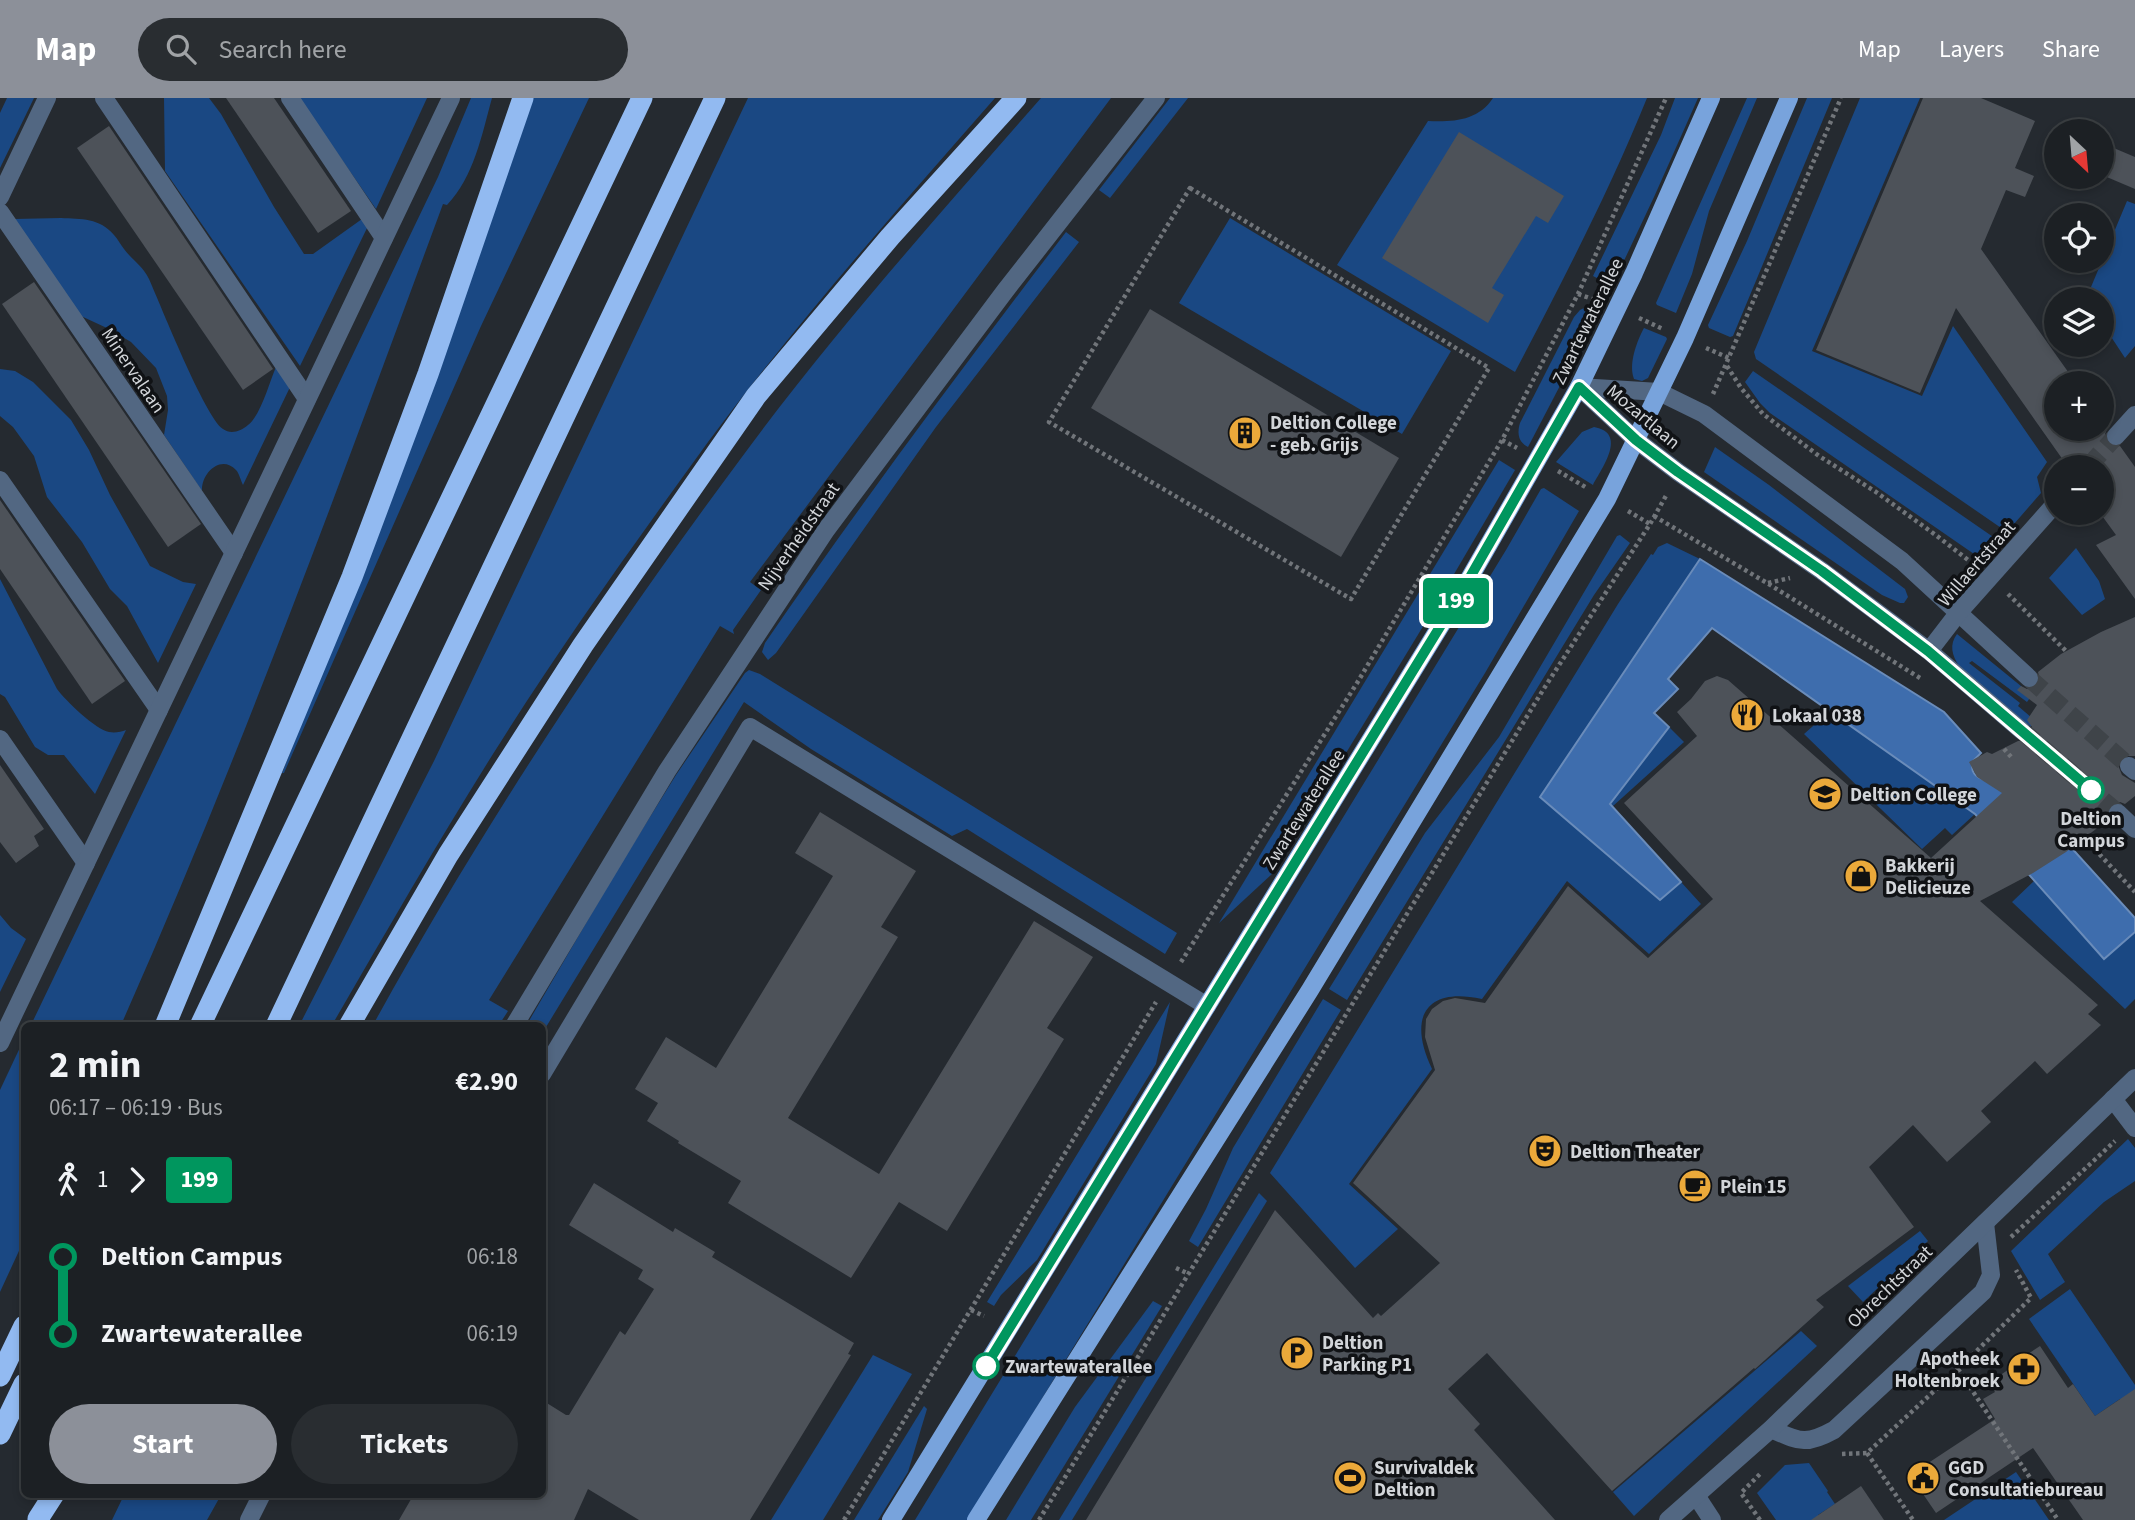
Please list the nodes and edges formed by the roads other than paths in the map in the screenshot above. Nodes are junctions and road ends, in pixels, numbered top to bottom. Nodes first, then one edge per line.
1 (47, 98) edge
2 (104, 98) edge
3 (290, 98) edge
4 (451, 98) edge
5 (523, 98) edge
6 (642, 98) edge
7 (715, 98) edge
8 (1016, 98) edge
9 (1156, 98) edge
10 (1711, 98) edge
11 (1789, 98) edge
12 (0, 197) edge
13 (0, 212) edge
14 (384, 238) junction
15 (1579, 387) junction
16 (1659, 392) junction
17 (307, 399) junction
18 (2135, 415) edge
19 (2116, 436) tunnel mouth
20 (1636, 440) junction
21 (0, 480) edge
22 (2044, 517) edge
23 (234, 553) junction
24 (1959, 612) junction
25 (1928, 651) junction
26 (2029, 678) tunnel mouth
27 (159, 710) junction
28 (2021, 730) tunnel mouth
29 (0, 739) edge
30 (2118, 813) tunnel mouth
31 (2135, 829) edge
32 (86, 863) junction
33 (1207, 1006) junction
34 (4, 1020) edge
35 (167, 1022) edge
36 (202, 1022) edge
37 (278, 1022) edge
38 (351, 1022) edge
39 (516, 1022) edge
40 (0, 1043) edge
41 (546, 1067) edge
42 (2135, 1078) edge
43 (2113, 1099) junction
44 (2135, 1128) edge
45 (1985, 1223) junction
46 (21, 1332) edge
47 (0, 1376) edge
48 (21, 1390) edge
49 (1771, 1429) junction
50 (0, 1434) edge
51 (1697, 1497) junction
52 (50, 1498) edge
53 (260, 1498) edge
54 (38, 1519) edge
55 (249, 1520) edge
56 (891, 1520) edge
57 (976, 1520) edge
58 (1668, 1520) edge
59 (1712, 1520) edge

1 - 12 street
2 - 17 street
3 - 14 street
4 - 14 street
5 - 35 highway
6 - 36 highway
7 - 37 highway
8 - 38 highway
9 - 39 street, Nijverheidstraat
10 - 15 main road, Zwartewaterallee
11 - 16 main road
13 - 23 street, Minervalaan
14 - 17 street
15 - 16 street, Mozartlaan
15 - 20 street, Mozartlaan
15 - 33 main road, Zwartewaterallee
16 - 20 main road
16 - 24 street, Mozartlaan
17 - 23 street
18 - 19 street
20 - 25 street, Mozartlaan
20 - 57 main road
21 - 27 street
22 - 24 street, Willaertstraat
23 - 27 street
24 - 25 street, Willaertstraat
24 - 26 street, Mozartlaan
25 - 28 street, Mozartlaan
27 - 32 street
29 - 32 street
30 - 31 street
32 - 34 street
33 - 41 street
33 - 56 main road, Zwartewaterallee
34 - 40 street
42 - 43 street, Obrechtstraat
43 - 44 street
43 - 45 street, Obrechtstraat
45 - 49 street, Obrechtstraat
45 - 49 street
46 - 47 highway
48 - 50 highway
49 - 51 street, Obrechtstraat
51 - 58 street, Obrechtstraat
51 - 59 street
52 - 54 highway
53 - 55 street

